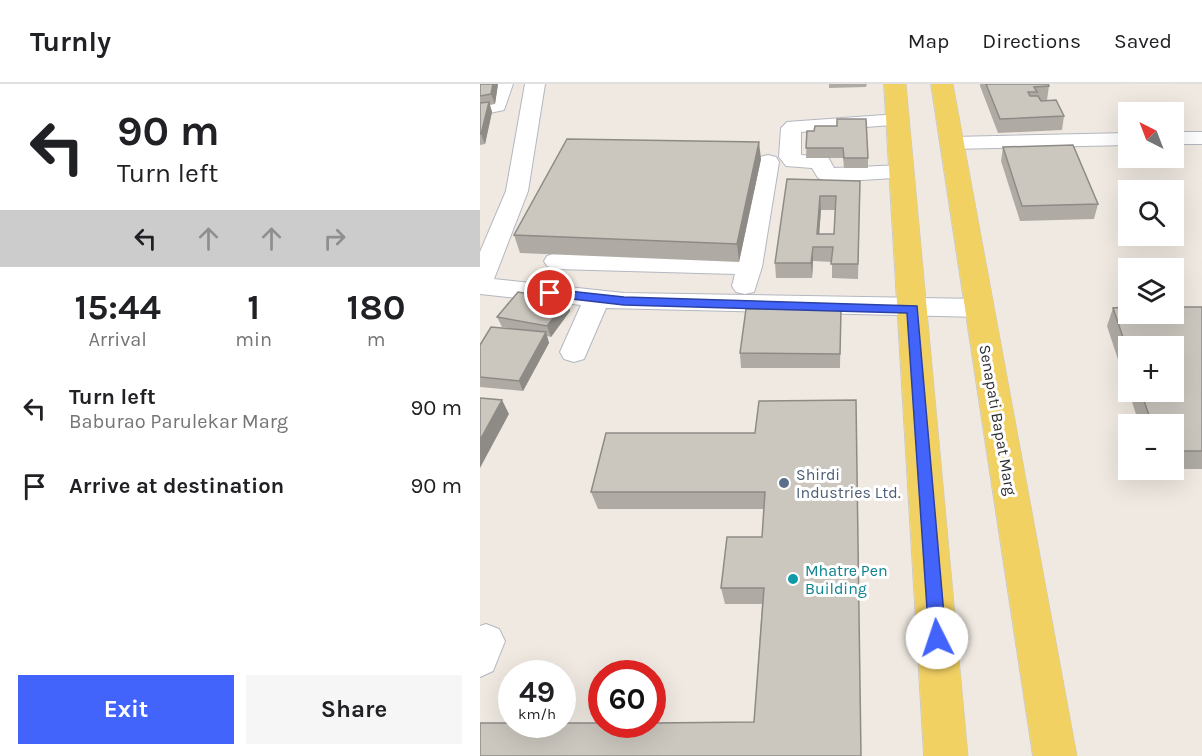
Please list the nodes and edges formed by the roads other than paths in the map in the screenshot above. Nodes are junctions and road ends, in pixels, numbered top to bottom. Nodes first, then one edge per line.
1 (503, 84) edge
2 (535, 84) edge
3 (917, 100) edge
4 (480, 109) edge
5 (1184, 138) edge
6 (1200, 138) dead end
7 (1118, 140) edge
8 (952, 143) junction
9 (768, 162) dead end
10 (902, 172) junction
11 (517, 191) junction
12 (540, 192) edge
13 (556, 261) edge
14 (749, 267) junction
15 (480, 284) edge
16 (597, 297) junction
17 (742, 304) junction
18 (980, 308) junction
19 (913, 309) junction
20 (574, 352) dead end
21 (946, 756) edge
22 (1055, 756) edge

1 - 4 street
2 - 11 street
3 - 8 main road, Senapati Bapat Marg
3 - 10 main road
3 - 10 street
5 - 6 street
7 - 8 street
8 - 18 main road, Senapati Bapat Marg
9 - 14 street
10 - 19 main road
11 - 12 street
11 - 15 street
13 - 14 street
14 - 17 street
15 - 16 street
16 - 17 street
16 - 20 street
17 - 19 street
18 - 19 street
18 - 22 main road, Senapati Bapat Marg
19 - 21 main road

